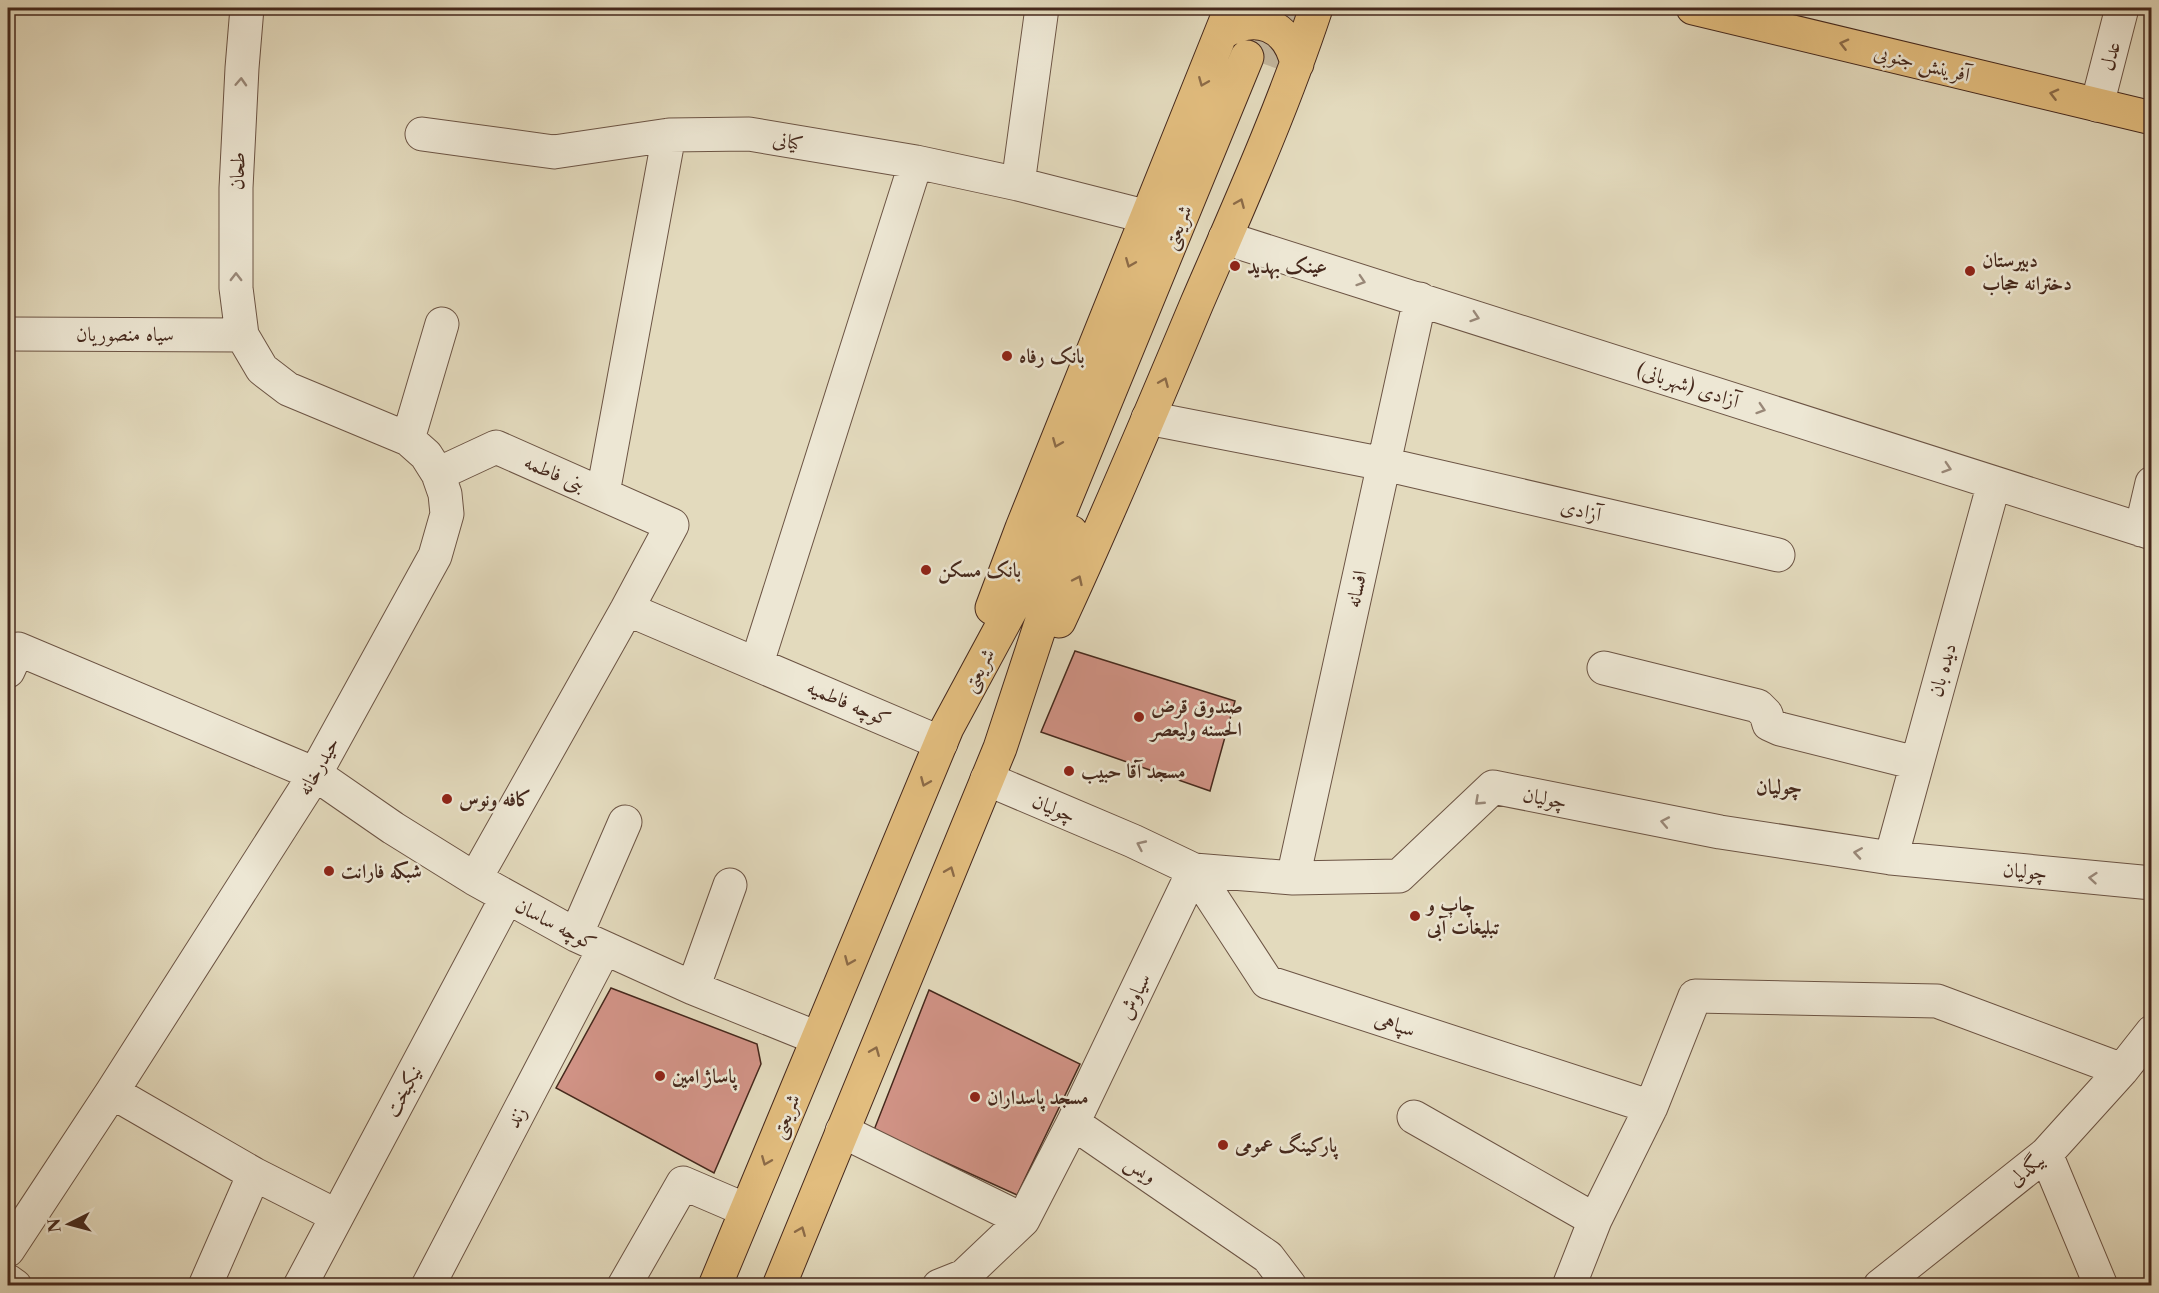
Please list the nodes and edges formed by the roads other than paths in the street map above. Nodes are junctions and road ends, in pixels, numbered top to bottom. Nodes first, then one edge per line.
1 (247, 8) edge
2 (1042, 8) edge
3 (1316, 8) edge
4 (2122, 8) edge
5 (1704, 9) edge
6 (1226, 20) edge
7 (1297, 64) junction
8 (2097, 105) junction
9 (2151, 118) edge
10 (422, 134) dead end
11 (669, 135) junction
12 (916, 162) junction
13 (1018, 184) junction
14 (1148, 218) junction
15 (1225, 238) junction
16 (1420, 299) junction
17 (442, 324) dead end
18 (8, 334) edge
19 (242, 335) junction
20 (1148, 418) junction
21 (408, 440) junction
22 (1384, 464) junction
23 (438, 474) junction
24 (1994, 483) junction
25 (2151, 483) edge
26 (603, 493) junction
27 (2146, 532) edge
28 (1778, 555) dead end
29 (627, 609) junction
30 (757, 663) junction
31 (1604, 668) dead end
32 (8, 671) edge
33 (944, 735) junction
34 (1000, 748) junction
35 (1916, 763) junction
36 (315, 774) junction
37 (987, 779) junction
38 (625, 822) dead end
39 (1891, 858) junction
40 (1194, 870) junction
41 (1293, 878) junction
42 (474, 879) junction
43 (2151, 883) edge
44 (730, 885) dead end
45 (507, 897) junction
46 (590, 942) junction
47 (693, 987) junction
48 (2151, 1032) edge
49 (817, 1038) junction
50 (2122, 1070) junction
51 (112, 1092) junction
52 (1651, 1107) junction
53 (1414, 1117) dead end
54 (1073, 1123) junction
55 (842, 1131) junction
56 (2046, 1154) junction
57 (255, 1174) junction
58 (746, 1210) junction
59 (337, 1216) junction
60 (1023, 1220) junction
61 (1595, 1220) junction
62 (8, 1250) edge
63 (8, 1281) edge
64 (15, 1286) edge
65 (204, 1286) edge
66 (300, 1286) edge
67 (428, 1286) edge
68 (624, 1286) edge
69 (715, 1286) edge
70 (779, 1286) edge
71 (939, 1286) edge
72 (1290, 1286) edge
73 (1569, 1286) edge
74 (1880, 1286) edge
75 (2100, 1286) edge

19 -> 1 street, طحان
2 - 13 street
3 - 7 main road
4 - 8 street, عدل
8 -> 5 main road, آفرینش جنوبی
6 - 7 main road
6 -> 14 main road
15 -> 7 main road
8 - 9 main road, آفرینش جنوبی
10 - 11 street, کیانی
11 - 12 street, کیانی
11 - 26 street
12 - 13 street, کیانی
12 - 30 street
13 - 14 street, کیانی
14 -> 33 main road
15 -> 16 street, آزادی (شهربانی)
20 -> 15 main road
16 - 22 street, افسانه
16 -> 24 street, آزادی (شهربانی)
17 - 21 street
18 - 19 street, سیاه منصوریان
19 - 21 street, حیدرخانه
20 - 22 street, آزادی
34 -> 20 main road
21 - 23 street, حیدرخانه
22 - 28 street, آزادی
22 - 41 street, افسانه
23 - 26 street, بنی فاطمه
23 - 36 street, حیدرخانه
24 - 27 street, آزادی (شهربانی)
24 - 35 street, دیده بان
25 - 27 street
26 - 29 street, بنی فاطمه
29 - 30 street, کوچه فاطمیه
29 - 42 street
30 - 33 street, کوچه فاطمیه
31 - 35 street
32 - 36 street, کوچه ساسان
33 - 34 main road, شریعتی
33 -> 49 main road, شریعتی
34 - 37 main road, شریعتی
35 - 39 street, دیده بان
36 - 42 street, کوچه ساسان
36 - 51 street, حیدرخانه
40 -> 37 street, چولیان
55 -> 37 main road, شریعتی
38 - 46 street, زند
39 -> 41 street, چولیان
43 -> 39 street, چولیان
40 - 41 street, چولیان
40 - 52 street, سپاهی
40 - 54 street, سیاوش
42 - 45 street, کوچه ساسان
44 - 47 street
45 - 46 street, کوچه ساسان
45 - 59 street, نیکبخت
46 - 47 street, کوچه ساسان
46 - 67 street, زند
47 - 49 street, کوچه ساسان
48 - 50 street, بیگدلی
49 -> 58 main road, شریعتی
50 - 52 street
50 - 56 street, بیگدلی
51 - 57 street
51 - 62 street, حیدرخانه
52 - 61 street
53 - 61 street
54 - 60 street
54 - 72 street, ویس
55 - 60 street
70 -> 55 main road, شریعتی
56 - 74 street, بیگدلی
56 - 75 street
57 - 59 street
57 - 65 street
58 - 68 street
58 - 69 main road, شریعتی
59 - 66 street, نیکبخت
60 - 71 street
61 - 73 street
63 - 64 street

